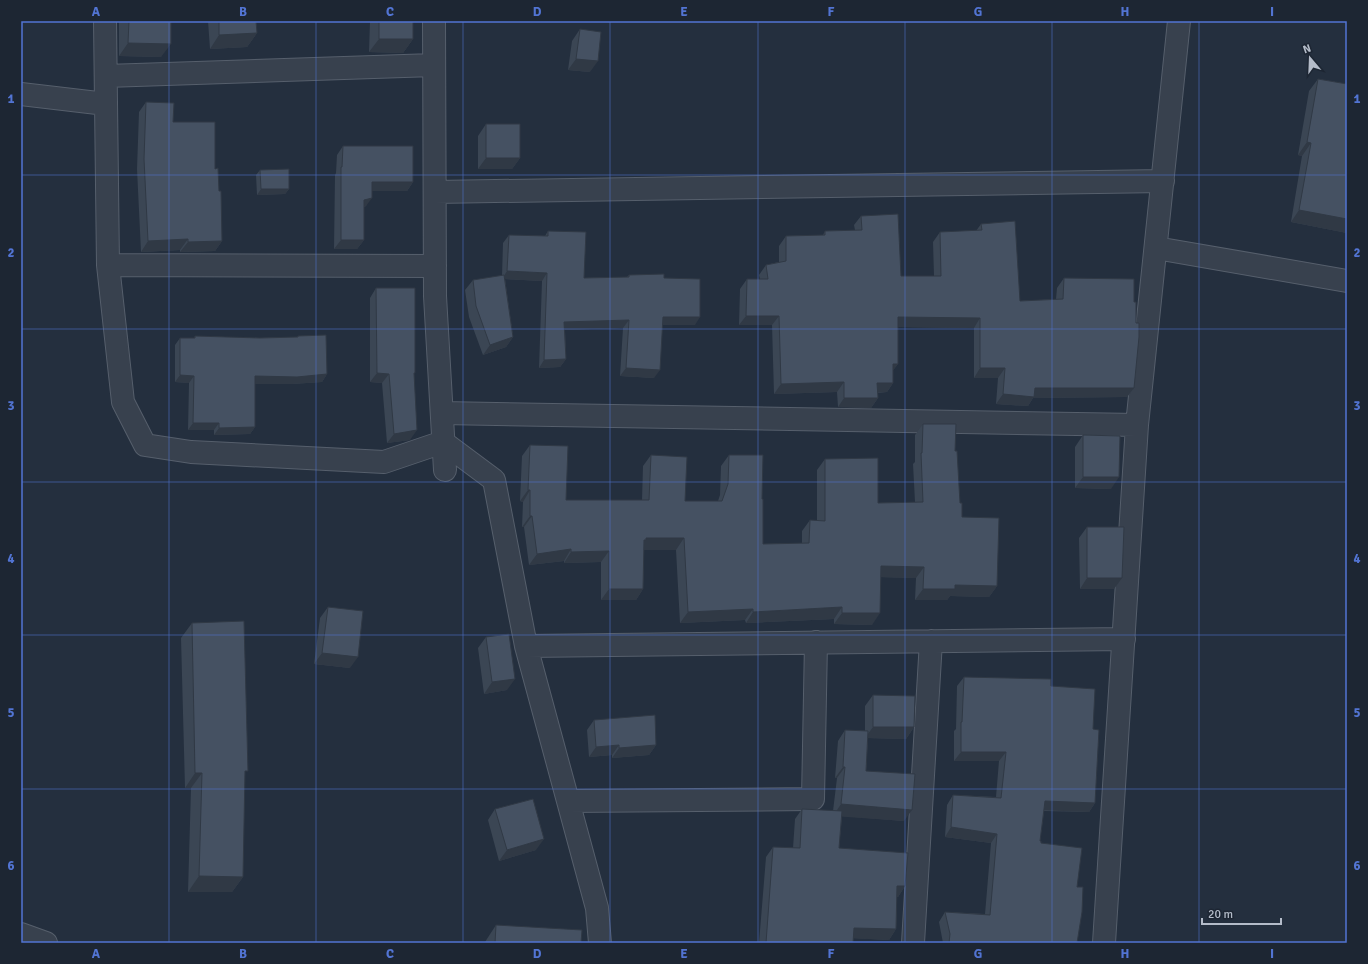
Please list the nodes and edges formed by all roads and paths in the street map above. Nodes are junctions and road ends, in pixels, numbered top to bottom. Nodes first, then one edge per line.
1 (105, 21) edge
2 (434, 21) edge
3 (1179, 21) edge
4 (434, 65) junction
5 (106, 76) junction
6 (21, 94) edge
7 (106, 104) junction
8 (1163, 181) junction
9 (434, 192) junction
10 (1156, 248) junction
11 (108, 265) junction
12 (435, 266) junction
13 (1347, 281) edge
14 (442, 414) junction
15 (1138, 425) junction
16 (444, 442) junction
17 (445, 470) dead end
18 (1124, 639) junction
19 (930, 641) junction
20 (816, 642) junction
21 (526, 646) junction
22 (568, 802) junction
23 (21, 934) edge
24 (46, 943) edge
25 (600, 943) edge
26 (912, 943) edge
27 (1104, 943) edge

1 - 5 street
2 - 4 street
3 - 8 street
4 - 5 street
4 - 9 street
5 - 7 street
6 - 7 street
7 - 11 street
8 - 9 street
8 - 10 street
9 - 12 street
10 - 13 street
10 - 15 street
11 - 12 street
11 - 16 street
12 - 14 street
14 - 15 street
14 - 16 street
15 - 18 street
16 - 17 street
16 - 21 street
18 - 19 street
18 - 27 street
19 - 20 street
19 - 26 street
20 - 21 street
20 - 22 street
21 - 22 street
22 - 25 street
23 - 24 street

